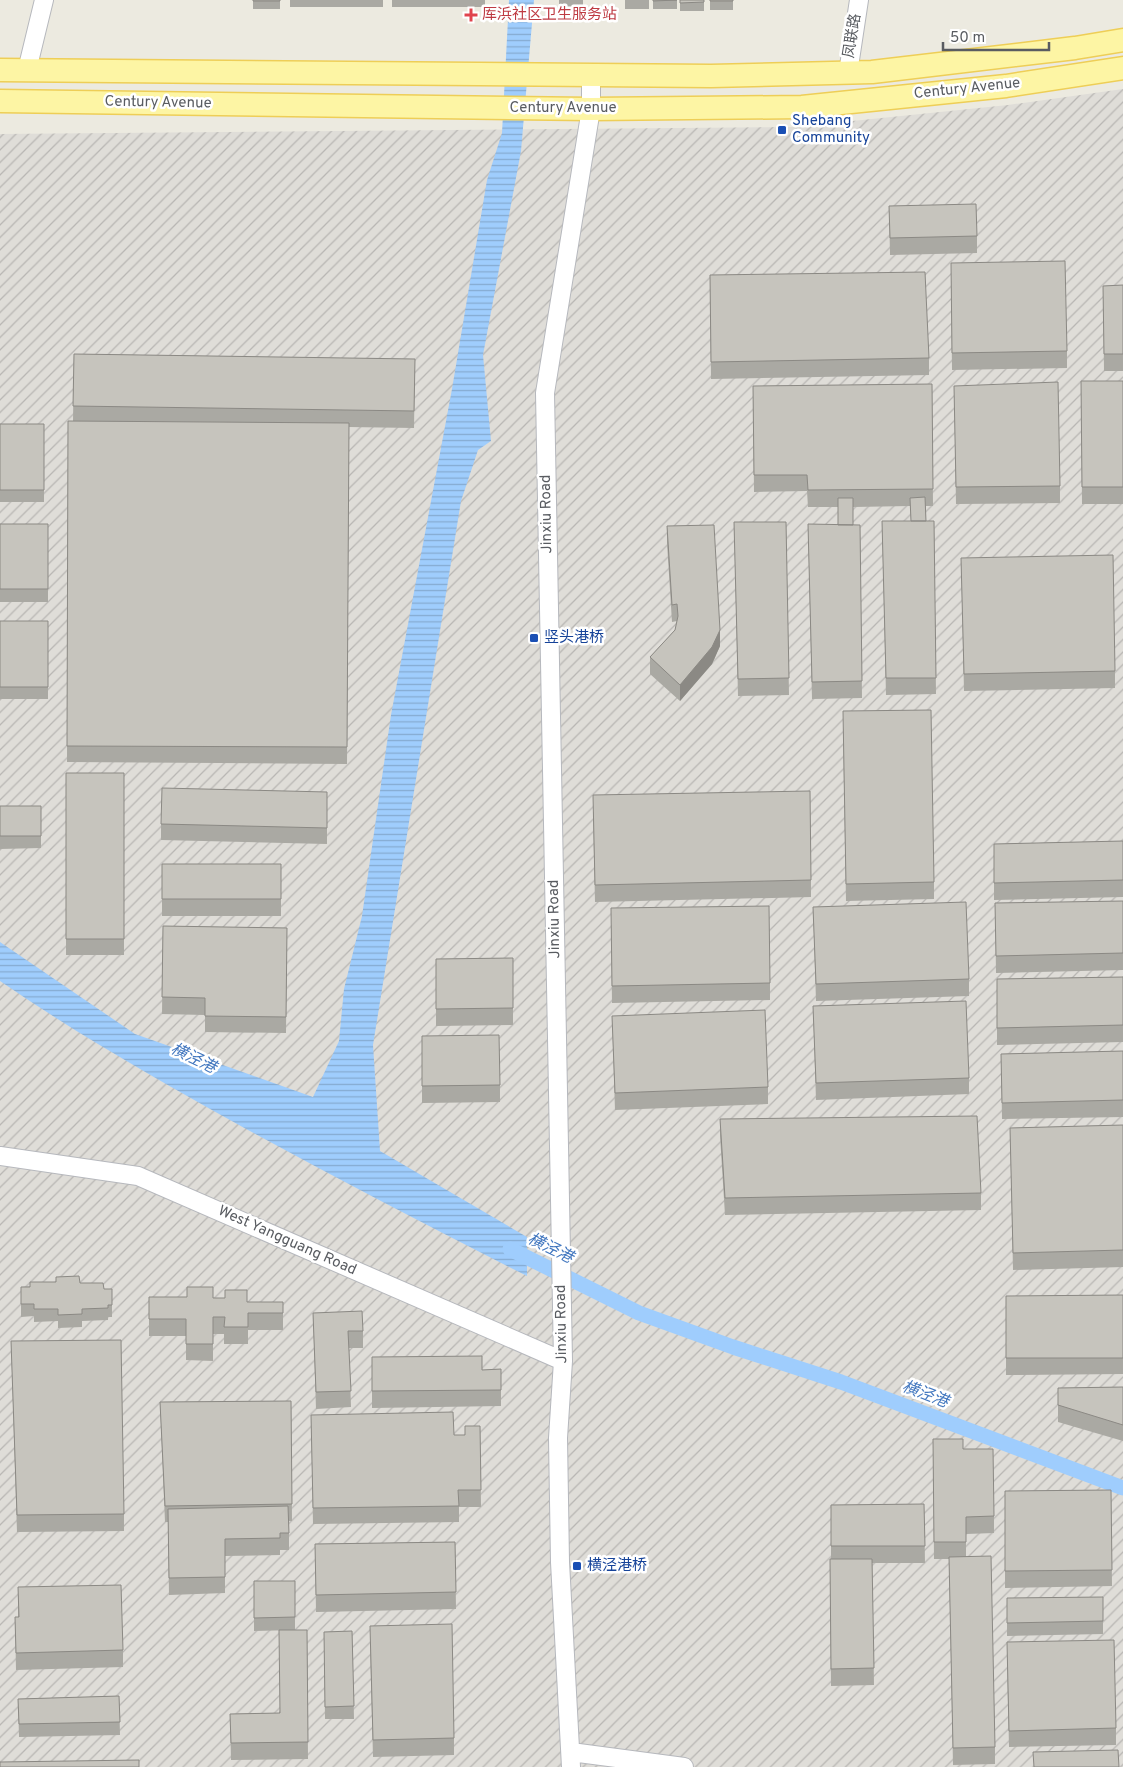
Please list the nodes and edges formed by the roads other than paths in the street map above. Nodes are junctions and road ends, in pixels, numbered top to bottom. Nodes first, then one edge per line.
1 (44, 0) edge
2 (859, 0) edge
3 (1123, 40) edge
4 (1123, 68) edge
5 (0, 70) edge
6 (27, 70) junction
7 (848, 73) junction
8 (591, 75) junction
9 (0, 101) edge
10 (591, 109) junction
11 (0, 1156) edge
12 (563, 1362) junction
13 (571, 1759) edge
14 (684, 1767) edge

1 - 6 street
2 - 7 street, 凤联路
3 - 7 main road, Century Avenue
4 - 10 main road, Century Avenue
5 - 6 main road, Century Avenue
6 - 8 main road, Century Avenue
7 - 8 main road, Century Avenue
8 - 10 street, Jinxiu Road
9 - 10 main road, Century Avenue
10 - 12 street, Jinxiu Road
11 - 12 street, West Yangguang Road
12 - 13 street, Jinxiu Road
13 - 14 street

